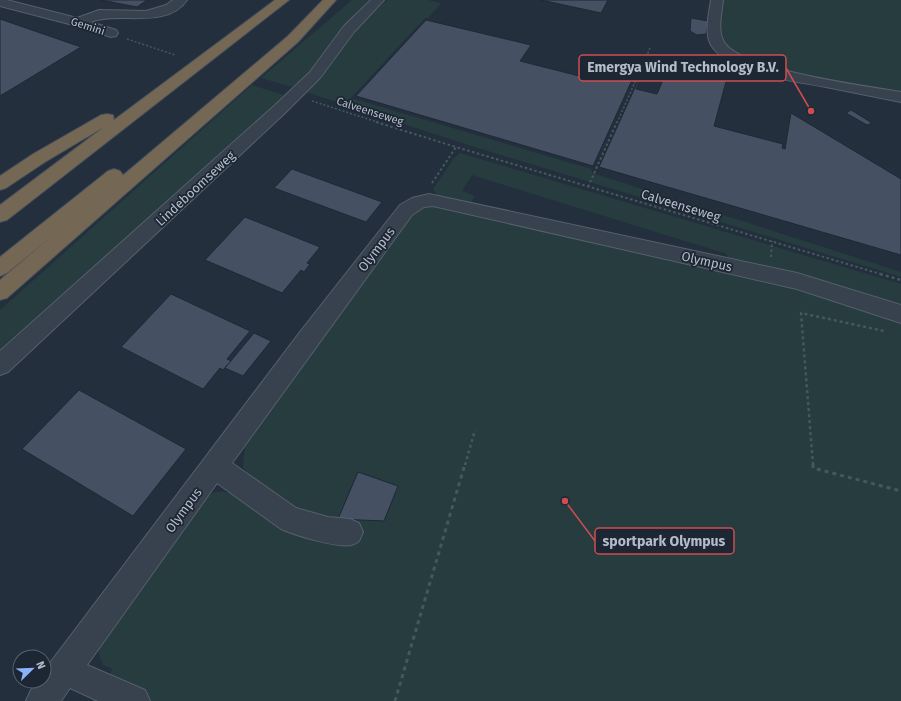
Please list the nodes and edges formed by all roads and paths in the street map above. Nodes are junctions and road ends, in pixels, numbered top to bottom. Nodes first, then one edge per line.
1 (180, 0) edge
2 (283, 0) edge
3 (329, 0) edge
4 (378, 0) edge
5 (717, 0) edge
6 (0, 2) edge
7 (78, 22) junction
8 (111, 33) joint
9 (650, 48) dead end
10 (175, 55) dead end
11 (183, 76) junction
12 (901, 97) edge
13 (309, 100) dead end
14 (456, 147) junction
15 (0, 184) edge
16 (588, 187) junction
17 (420, 201) junction
18 (0, 215) edge
19 (0, 268) edge
20 (901, 280) edge
21 (0, 292) edge
22 (901, 314) edge
23 (886, 332) dead end
24 (0, 366) edge
25 (475, 430) dead end
26 (215, 466) junction
27 (901, 490) edge
28 (350, 532) dead end
29 (64, 670) junction
30 (42, 701) edge
31 (134, 701) edge
32 (395, 701) edge

1 - 7 street
2 - 11 highway
3 - 19 highway
3 - 21 highway
4 - 24 street, Lindeboomseweg
5 - 12 street
6 - 7 street, Gemini
7 - 8 street, Gemini
8 - 10 path, Gemini
9 - 16 path
11 - 15 highway
11 - 18 highway
13 - 14 path, Calveenseweg
14 - 16 path, Calveenseweg
14 - 17 path
16 - 20 path, Calveenseweg
17 - 22 street, Olympus
17 - 26 street, Olympus
23 - 27 path
25 - 32 path
26 - 28 street
26 - 29 street, Olympus
29 - 30 street, Olympus
29 - 31 street

